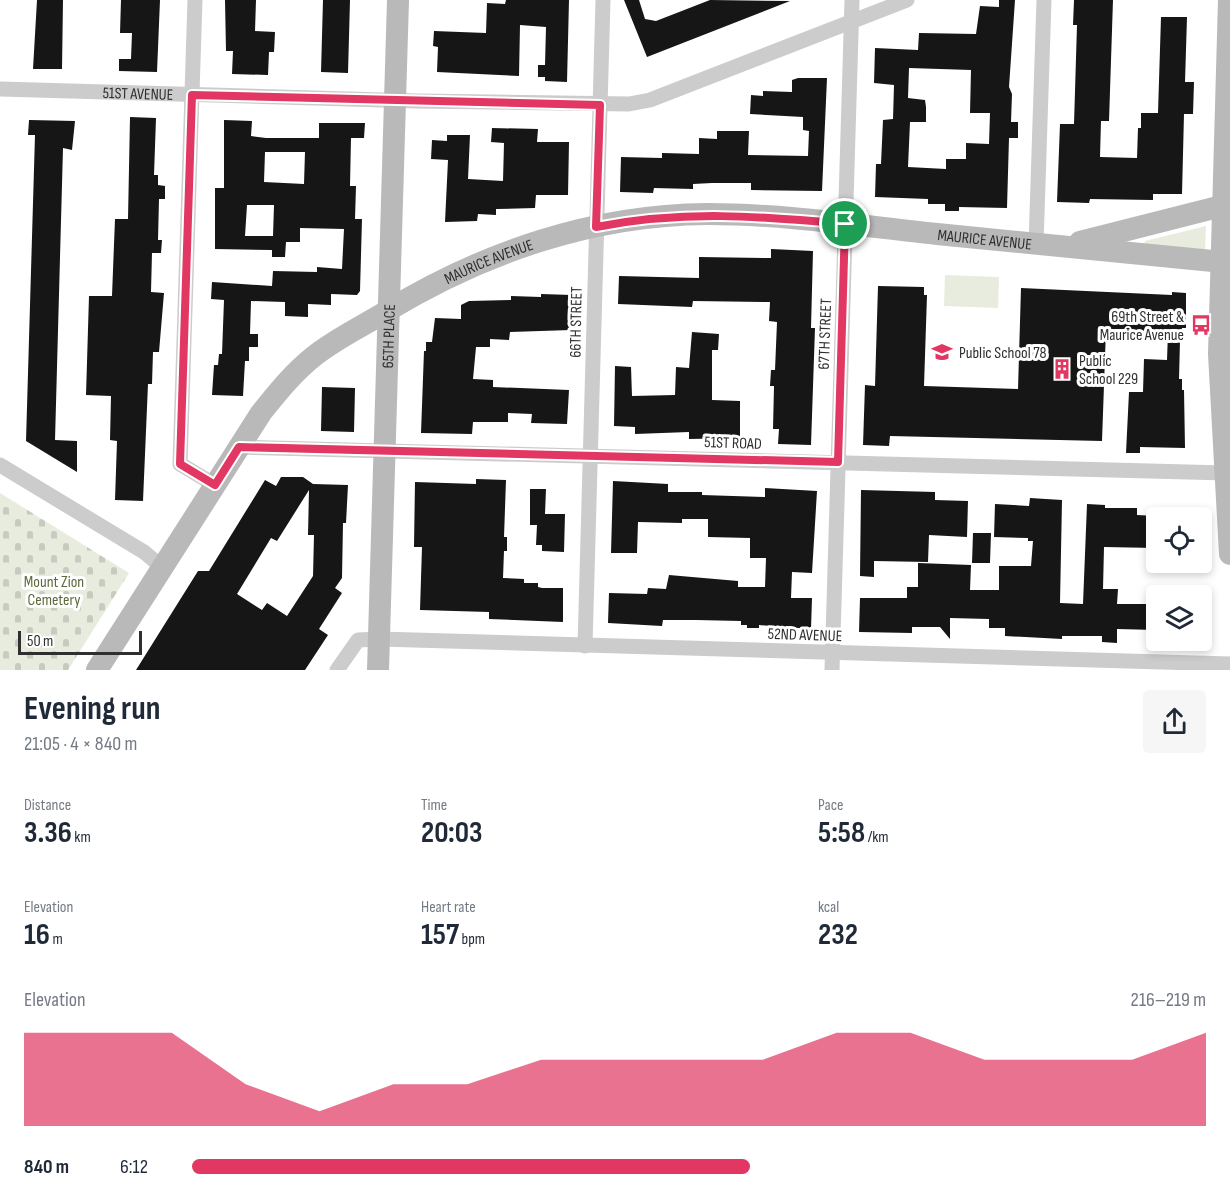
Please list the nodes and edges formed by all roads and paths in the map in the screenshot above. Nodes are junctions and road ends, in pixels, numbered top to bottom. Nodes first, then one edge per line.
1 (195, 0) edge
2 (398, 0) edge
3 (603, 0) edge
4 (852, 0) edge
5 (907, 0) edge
6 (1044, 0) edge
7 (1229, 0) edge
8 (851, 23) junction
9 (0, 89) edge
10 (192, 95) junction
11 (396, 100) junction
12 (600, 105) junction
13 (1228, 204) edge
14 (845, 224) junction
15 (596, 227) junction
16 (1036, 245) junction
17 (1063, 246) junction
18 (1227, 262) edge
19 (389, 310) junction
20 (239, 447) junction
21 (385, 451) junction
22 (590, 456) junction
23 (838, 462) junction
24 (0, 465) edge
25 (1226, 473) junction
26 (215, 485) junction
27 (1230, 554) edge
28 (163, 568) junction
29 (379, 639) junction
30 (585, 645) junction
31 (832, 653) junction
32 (1230, 664) edge
33 (97, 670) edge
34 (337, 670) edge
35 (378, 670) edge
36 (832, 670) edge

1 - 10 street
2 - 11 street, 65TH PLACE
3 - 12 street, 66TH STREET
4 - 8 street, 67TH STREET
5 - 8 street, 51ST AVENUE
6 - 16 street
7 - 13 street
8 - 12 street, 51ST AVENUE
8 - 14 street, 67TH STREET
9 - 10 street, 51ST AVENUE
10 - 11 street, 51ST AVENUE
10 - 26 street
11 - 12 street, 51ST AVENUE
11 - 19 street, 65TH PLACE
12 - 15 street, 66TH STREET
13 - 17 street, MAURICE AVENUE
13 - 18 street
14 - 15 street, MAURICE AVENUE
14 - 16 street, MAURICE AVENUE
14 - 23 street, 67TH STREET
15 - 19 street, MAURICE AVENUE
15 - 22 street, 66TH STREET
16 - 17 street, MAURICE AVENUE
17 - 18 street, MAURICE AVENUE
18 - 25 street
19 - 20 street, MAURICE AVENUE
19 - 21 street, 65TH PLACE
20 - 21 street, 51ST ROAD
20 - 26 street, MAURICE AVENUE
21 - 22 street, 51ST ROAD
21 - 29 street, 65TH PLACE
22 - 23 street, 51ST ROAD
22 - 30 street, 66TH STREET
23 - 25 street, 51ST ROAD
23 - 31 street, 67TH STREET
24 - 28 street
25 - 27 street
26 - 28 street, MAURICE AVENUE
28 - 33 street, MAURICE AVENUE
29 - 30 street, 52ND AVENUE
29 - 34 street, 52ND AVENUE
29 - 35 street, 65TH PLACE
30 - 31 street, 52ND AVENUE
31 - 32 street, 52ND AVENUE
31 - 36 street, 67TH STREET

